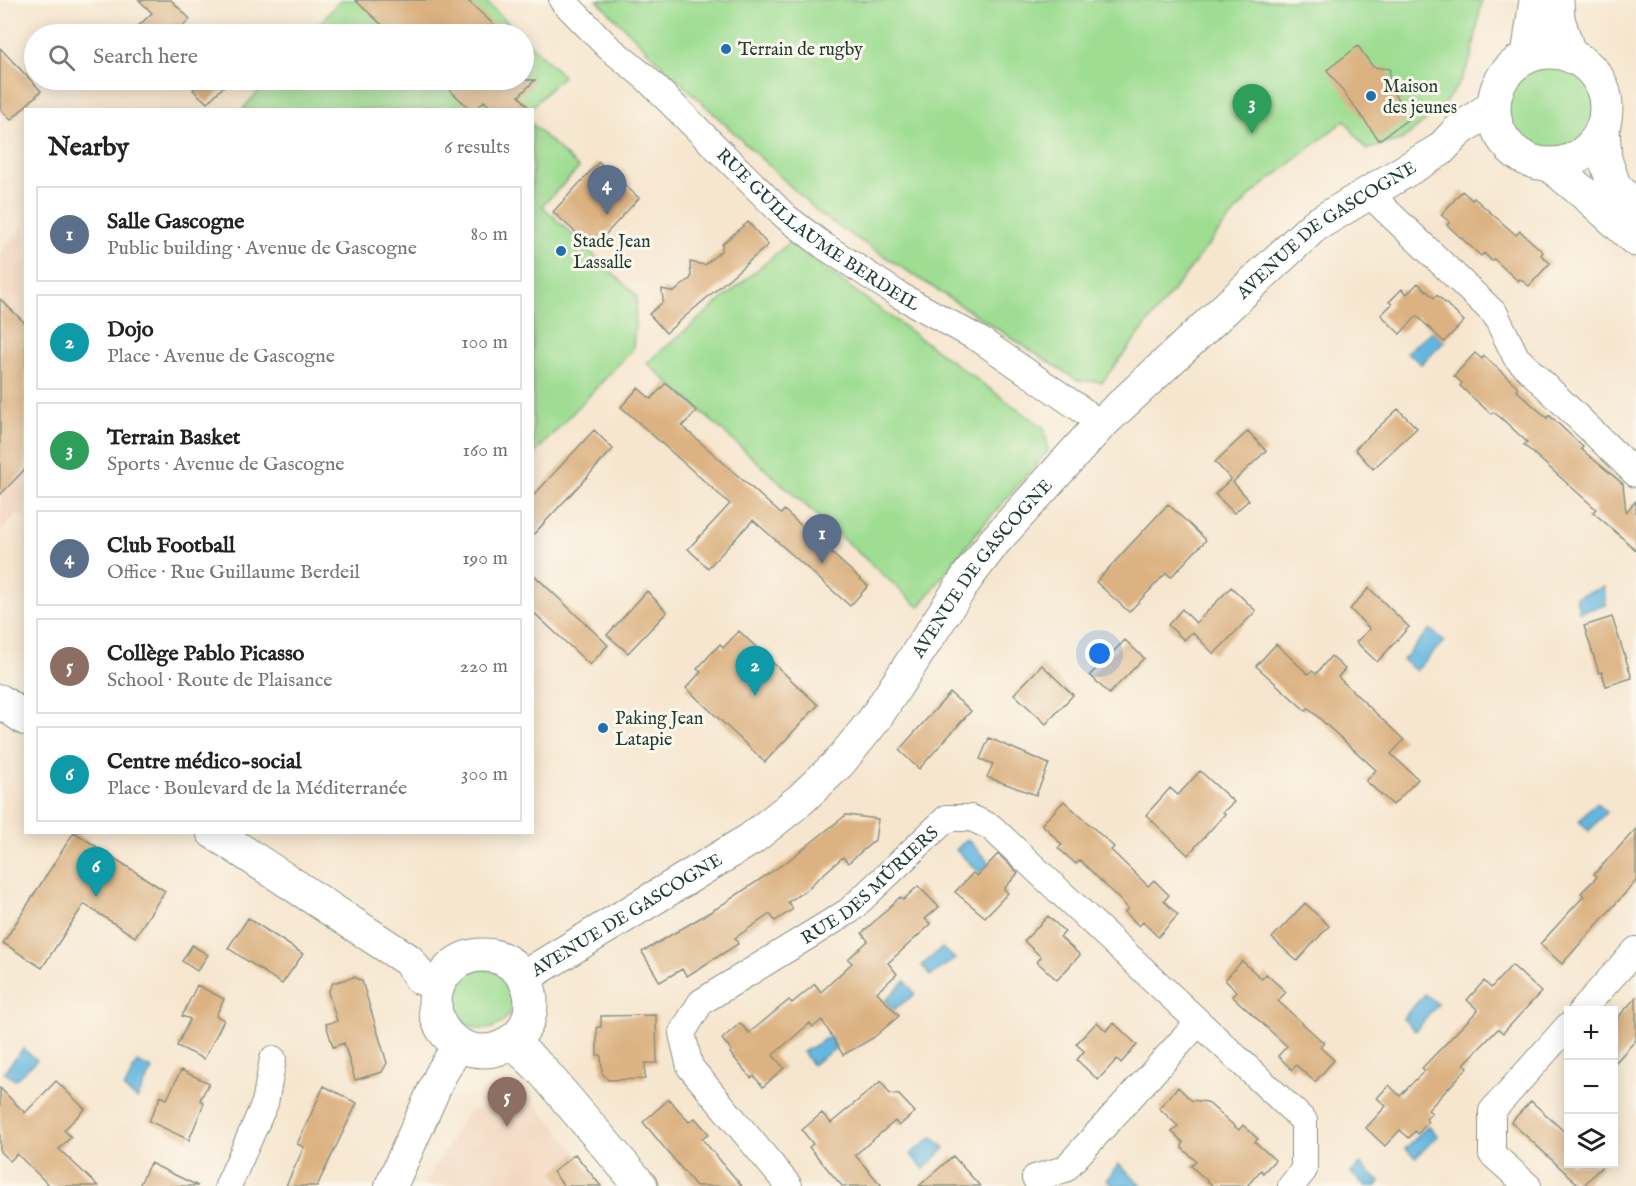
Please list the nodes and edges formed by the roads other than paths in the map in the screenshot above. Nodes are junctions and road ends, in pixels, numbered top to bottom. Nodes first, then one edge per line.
1 (562, 0) edge
2 (1536, 0) edge
3 (1557, 0) edge
4 (1528, 56) junction
5 (1570, 56) junction
6 (1493, 106) junction
7 (1603, 128) junction
8 (1509, 148) junction
9 (1440, 150) junction
10 (1550, 165) junction
11 (1368, 193) junction
12 (1636, 210) edge
13 (1636, 240) edge
14 (1099, 426) junction
15 (1636, 474) edge
16 (0, 701) edge
17 (24, 718) edge
18 (216, 834) edge
19 (1636, 950) edge
20 (445, 976) junction
21 (524, 977) junction
22 (1586, 1006) edge
23 (1198, 1023) junction
24 (520, 1031) junction
25 (1564, 1032) edge
26 (459, 1044) junction
27 (273, 1059) dead end
28 (1035, 1178) dead end
29 (228, 1186) edge
30 (391, 1186) edge
31 (641, 1186) edge
32 (789, 1186) edge
33 (1291, 1186) edge
34 (1528, 1186) edge

1 - 14 street, RUE GUILLAUME BERDEIL
2 - 4 main road
3 - 5 main road
4 - 5 main road
4 - 6 main road
5 - 7 main road
6 - 8 main road
6 - 9 main road, AVENUE DE GASCOGNE
7 - 10 main road
7 - 12 main road
8 - 9 main road, AVENUE DE GASCOGNE
8 - 10 main road
9 - 11 main road, AVENUE DE GASCOGNE
10 - 13 main road
11 - 14 main road, AVENUE DE GASCOGNE
11 - 15 street
14 - 21 main road, AVENUE DE GASCOGNE
16 - 17 main road
18 - 20 main road
19 - 22 street
20 - 21 main road
20 - 26 main road
21 - 24 main road
23 - 28 street
23 - 32 street, RUE DES MÛRIERS
23 - 33 street, RUE DES MÛRIERS
24 - 26 main road
24 - 31 main road
25 - 34 street
26 - 30 street
27 - 29 street

